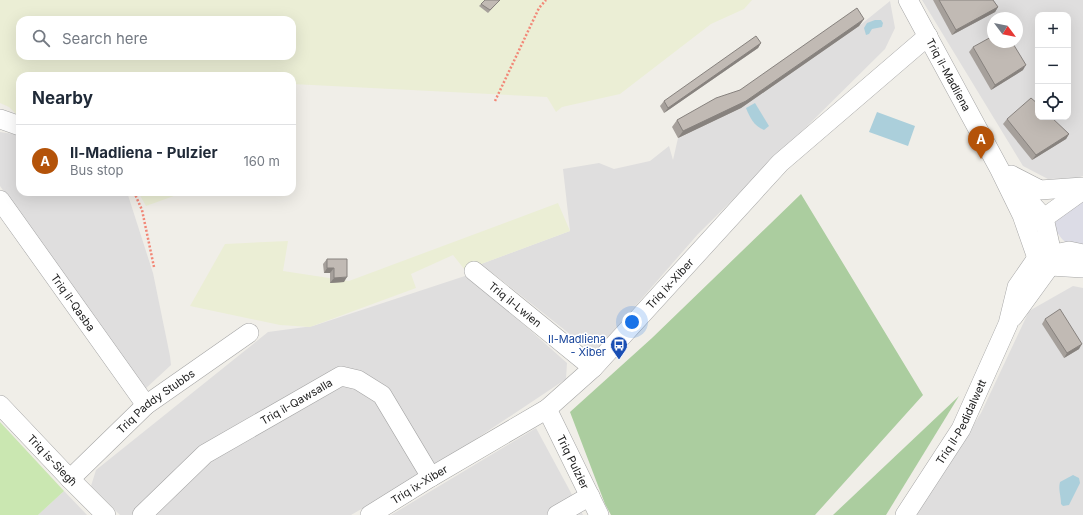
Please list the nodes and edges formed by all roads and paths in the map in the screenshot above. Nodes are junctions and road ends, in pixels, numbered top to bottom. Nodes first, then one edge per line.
1 (546, 0) edge
2 (908, 0) edge
3 (928, 36) junction
4 (495, 101) dead end
5 (0, 119) edge
6 (16, 125) edge
7 (1000, 170) junction
8 (1083, 187) edge
9 (1055, 189) junction
10 (1083, 190) edge
11 (136, 196) edge
12 (0, 200) edge
13 (1031, 216) junction
14 (1083, 254) edge
15 (1046, 259) junction
16 (154, 267) dead end
17 (1083, 268) edge
18 (474, 271) dead end
19 (249, 333) dead end
20 (593, 368) junction
21 (0, 405) edge
22 (146, 405) junction
23 (547, 409) junction
24 (431, 477) junction
25 (70, 479) junction
26 (590, 496) junction
27 (106, 515) edge
28 (142, 515) edge
29 (370, 515) edge
30 (556, 515) edge
31 (599, 515) edge
32 (905, 515) edge

1 - 4 path
2 - 3 street, Triq il-Madliena
3 - 7 street, Triq il-Madliena
3 - 20 street, Triq ix-Xiber
5 - 6 street
7 - 9 street
7 - 13 street, Triq il-Madliena
8 - 9 street
9 - 13 street
10 - 13 street
11 - 16 path
12 - 22 street, Triq il-Qasba
13 - 15 street, Triq il-Madliena
14 - 15 street
15 - 17 street
15 - 32 street, Triq il-Pedidalwett
18 - 20 street, Triq il-Lwien
19 - 22 street, Triq Paddy Stubbs
20 - 23 street, Triq ix-Xiber
21 - 25 street, Triq is-Siegħ
22 - 25 street, Triq Paddy Stubbs
23 - 24 street, Triq ix-Xiber
23 - 26 street, Triq Pulzier
24 - 28 street, Triq il-Qawsalla
24 - 29 street, Triq ix-Xiber
25 - 27 street, Triq is-Siegħ
26 - 30 street
26 - 31 street, Triq Pulzier

